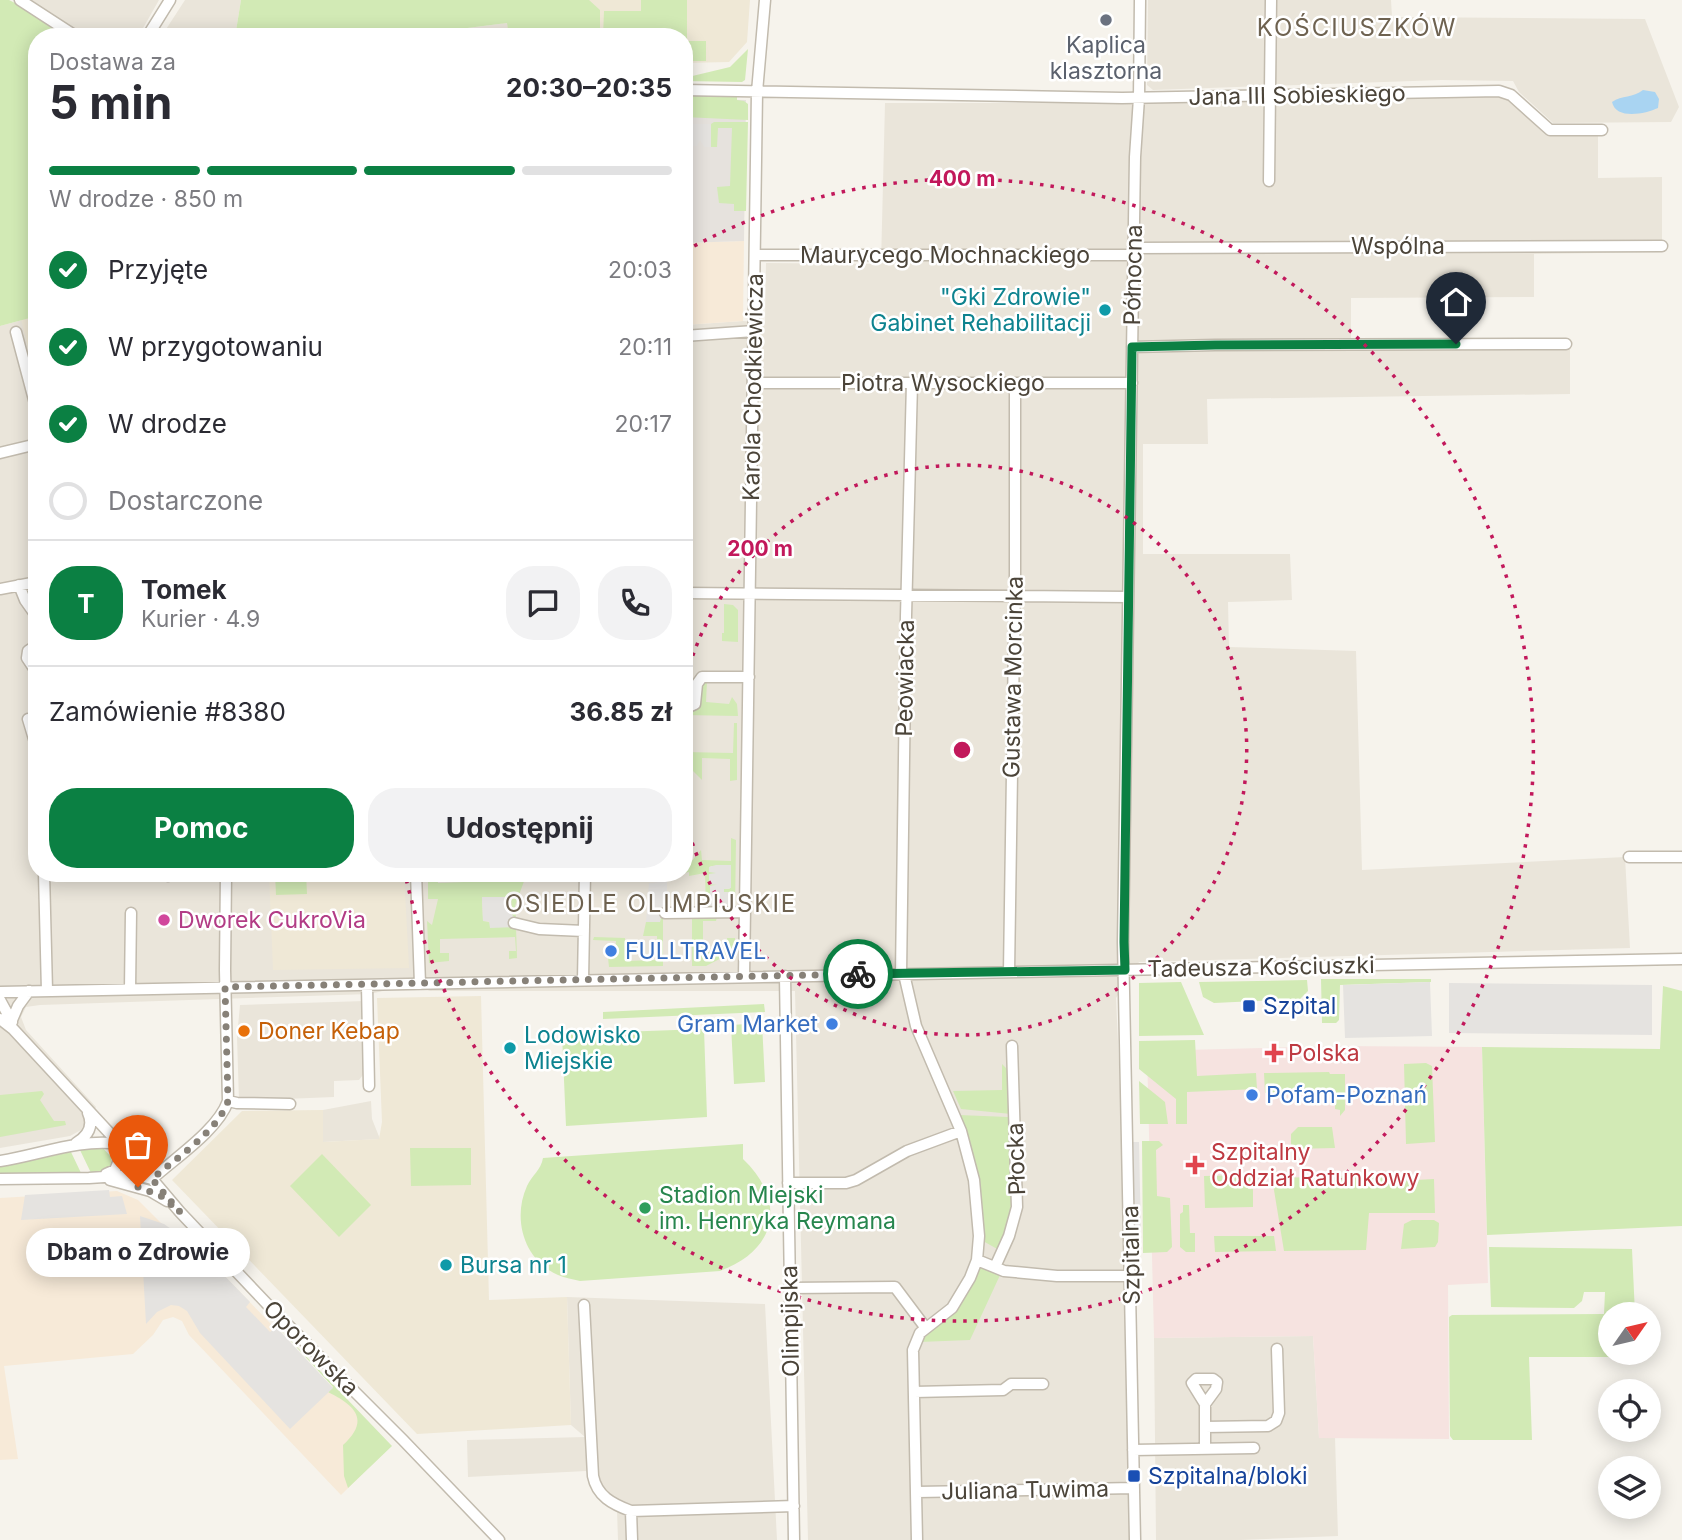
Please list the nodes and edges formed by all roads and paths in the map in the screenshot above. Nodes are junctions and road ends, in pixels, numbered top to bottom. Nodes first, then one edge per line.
1 (20, 0) edge
2 (170, 0) edge
3 (765, 0) edge
4 (1140, 0) edge
5 (1271, 0) edge
6 (63, 28) edge
7 (153, 28) edge
8 (693, 90) edge
9 (757, 92) junction
10 (1270, 96) junction
11 (1139, 98) junction
12 (1602, 130) dead end
13 (1269, 181) dead end
14 (1662, 246) dead end
15 (1133, 251) junction
16 (756, 255) junction
17 (754, 331) junction
18 (16, 332) dead end
19 (693, 335) edge
20 (1566, 344) dead end
21 (1132, 347) junction
22 (28, 377) edge
23 (754, 383) junction
24 (912, 383) junction
25 (1015, 383) junction
26 (1132, 383) junction
27 (28, 446) edge
28 (0, 453) edge
29 (28, 584) edge
30 (19, 585) junction
31 (0, 589) edge
32 (693, 593) edge
33 (749, 595) junction
34 (906, 595) junction
35 (1015, 596) junction
36 (1128, 597) junction
37 (28, 604) edge
38 (749, 677) junction
39 (693, 705) edge
40 (1629, 857) dead end
41 (1682, 857) edge
42 (44, 882) edge
43 (226, 882) edge
44 (416, 882) edge
45 (585, 882) edge
46 (745, 912) junction
47 (131, 913) dead end
48 (665, 913) dead end
49 (514, 923) dead end
50 (584, 931) junction
51 (1682, 960) edge
52 (1125, 970) junction
53 (1009, 972) junction
54 (903, 974) junction
55 (785, 976) junction
56 (744, 977) junction
57 (583, 980) junction
58 (420, 984) junction
59 (367, 985) junction
60 (225, 987) junction
61 (131, 989) junction
62 (29, 991) junction
63 (47, 991) junction
64 (0, 992) edge
65 (0, 1000) edge
66 (0, 1019) edge
67 (12, 1025) junction
68 (1012, 1046) dead end
69 (369, 1086) dead end
70 (228, 1101) junction
71 (289, 1104) dead end
72 (85, 1106) junction
73 (961, 1131) junction
74 (120, 1144) junction
75 (73, 1146) junction
76 (0, 1161) edge
77 (99, 1177) junction
78 (0, 1179) edge
79 (152, 1179) junction
80 (788, 1183) junction
81 (180, 1212) junction
82 (977, 1260) junction
83 (995, 1267) junction
84 (1130, 1276) junction
85 (790, 1288) junction
86 (584, 1305) dead end
87 (925, 1327) junction
88 (1277, 1349) dead end
89 (1043, 1384) dead end
90 (914, 1392) junction
91 (1205, 1404) dead end
92 (1205, 1427) junction
93 (1254, 1448) dead end
94 (1205, 1449) junction
95 (1133, 1450) junction
96 (1134, 1488) junction
97 (917, 1492) junction
98 (794, 1506) junction
99 (631, 1511) junction
100 (499, 1540) edge
101 (632, 1540) edge
102 (794, 1540) edge
103 (916, 1540) edge
104 (1135, 1540) edge

1 - 6 street
2 - 7 street
3 - 9 street, Karola Chodkiewicza
4 - 11 street, Północna
5 - 10 street
8 - 9 street, Jana III Sobieskiego
9 - 11 street, Jana III Sobieskiego
9 - 16 street, Karola Chodkiewicza
10 - 11 street, Jana III Sobieskiego
10 - 12 street, Jana III Sobieskiego
10 - 13 street
11 - 15 street, Północna
14 - 15 street, Wspólna
15 - 16 street, Maurycego Mochnackiego
15 - 21 street, Północna
16 - 17 street, Karola Chodkiewicza
17 - 19 street
17 - 23 street, Karola Chodkiewicza
18 - 22 street
20 - 21 street
21 - 26 street, Północna
23 - 24 street, Piotra Wysockiego
23 - 33 street, Karola Chodkiewicza
24 - 25 street, Piotra Wysockiego
24 - 34 street, Peowiacka
25 - 26 street, Piotra Wysockiego
25 - 35 street, Gustawa Morcinka
26 - 36 street, Północna
27 - 28 street
29 - 30 street
30 - 31 street
30 - 37 street
32 - 33 street
33 - 34 street
33 - 38 street, Karola Chodkiewicza
34 - 35 street
34 - 54 street, Peowiacka
35 - 36 street
35 - 53 street, Gustawa Morcinka
36 - 52 street, Północna
38 - 39 street
38 - 46 street, Karola Chodkiewicza
40 - 41 street
42 - 63 street
43 - 60 street
44 - 58 street
45 - 50 street
46 - 48 street
46 - 56 street, Karola Chodkiewicza
47 - 61 street
49 - 50 street
50 - 57 street
51 - 52 street, Tadeusza Kościuszki
52 - 53 street, Tadeusza Kościuszki
52 - 84 street, Szpitalna
53 - 54 street, Tadeusza Kościuszki
54 - 55 street, Tadeusza Kościuszki
54 - 73 street, Peowiacka
55 - 56 street, Tadeusza Kościuszki
55 - 80 street, Olimpijska
56 - 57 street, Tadeusza Kościuszki
57 - 58 street, Tadeusza Kościuszki
58 - 59 street, Tadeusza Kościuszki
59 - 60 street, Tadeusza Kościuszki
59 - 69 street
60 - 61 street, Tadeusza Kościuszki
60 - 70 street
61 - 63 street, Tadeusza Kościuszki
62 - 63 street, Tadeusza Kościuszki
62 - 64 street, Tadeusza Kościuszki
62 - 67 street
65 - 67 street, Oporowska
66 - 67 street, Oporowska
67 - 72 street, Oporowska
68 - 83 street, Płocka
70 - 71 street
70 - 79 street
72 - 74 street, Oporowska
72 - 75 street
73 - 80 street
73 - 82 street, Peowiacka
74 - 75 street
74 - 77 street
74 - 79 street, Oporowska
75 - 76 street
77 - 78 street
77 - 79 street
77 - 81 street
79 - 81 street, Oporowska
80 - 85 street, Olimpijska
81 - 100 street, Oporowska
82 - 83 street
82 - 87 street
83 - 84 street
84 - 95 street, Szpitalna
85 - 87 street
85 - 98 street, Olimpijska
86 - 99 street
87 - 90 street
88 - 92 street
89 - 90 street
90 - 97 street
91 - 92 street
92 - 94 street
93 - 94 street
94 - 95 street
95 - 96 street, Szpitalna
96 - 97 street, Juliana Tuwima
96 - 104 street, Szpitalna
97 - 103 street
98 - 99 street
98 - 102 street, Olimpijska
99 - 101 street

